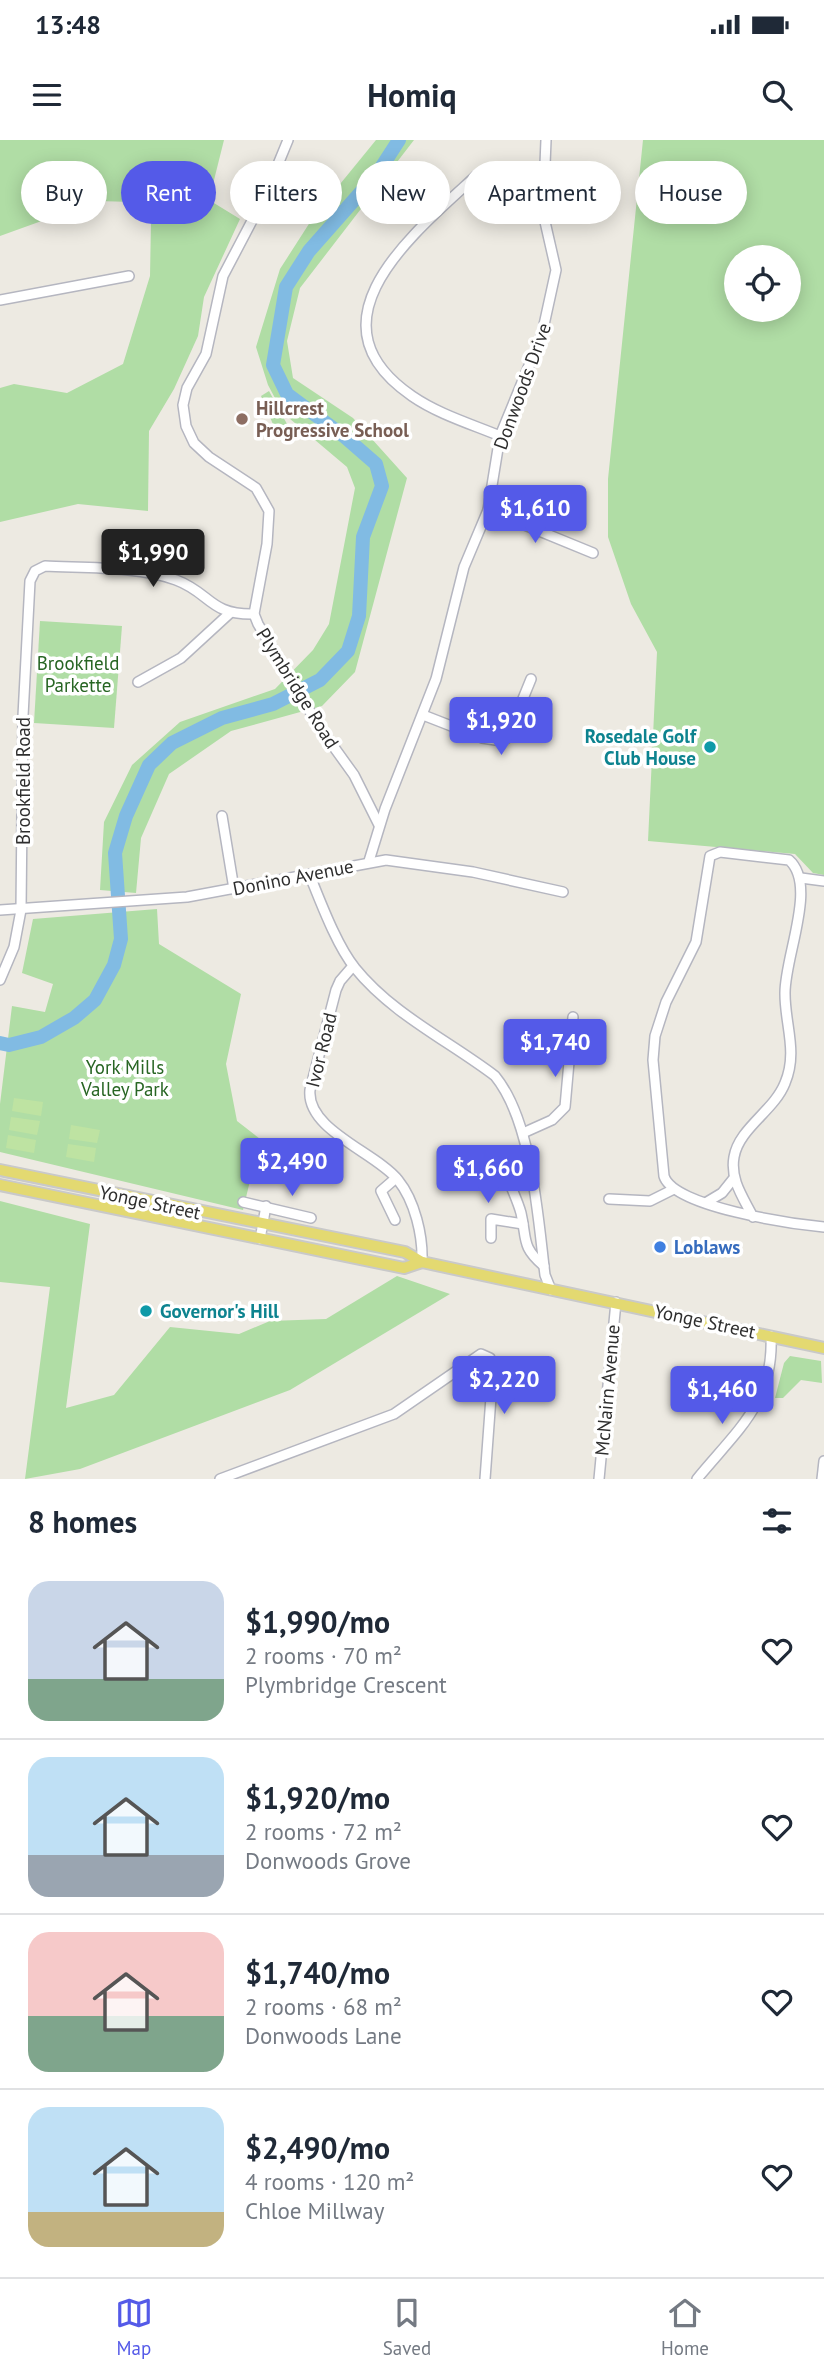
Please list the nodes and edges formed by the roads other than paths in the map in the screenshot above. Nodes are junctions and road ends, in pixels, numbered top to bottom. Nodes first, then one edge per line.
1 (288, 140) edge
2 (546, 140) edge
3 (545, 161) edge
4 (464, 188) edge
5 (546, 224) edge
6 (129, 276) dead end
7 (0, 300) edge
8 (500, 436) junction
9 (488, 510) junction
10 (593, 553) dead end
11 (230, 613) junction
12 (254, 614) junction
13 (531, 679) dead end
14 (138, 682) dead end
15 (423, 715) junction
16 (222, 816) dead end
17 (380, 825) junction
18 (369, 862) junction
19 (310, 876) junction
20 (801, 878) junction
21 (824, 881) edge
22 (233, 889) junction
23 (563, 892) dead end
24 (22, 909) junction
25 (0, 910) edge
26 (353, 966) junction
27 (0, 981) edge
28 (573, 1017) dead end
29 (523, 1133) junction
30 (0, 1170) edge
31 (396, 1178) junction
32 (734, 1178) junction
33 (509, 1181) dead end
34 (0, 1185) edge
35 (672, 1190) junction
36 (609, 1199) dead end
37 (243, 1202) dead end
38 (707, 1202) junction
39 (266, 1206) junction
40 (311, 1217) dead end
41 (753, 1217) junction
42 (395, 1220) dead end
43 (523, 1224) junction
44 (262, 1225) junction
45 (824, 1227) edge
46 (491, 1238) dead end
47 (260, 1239) junction
48 (422, 1262) junction
49 (544, 1266) junction
50 (551, 1290) junction
51 (616, 1302) junction
52 (771, 1336) junction
53 (824, 1348) edge
54 (824, 1461) edge
55 (704, 1475) edge
56 (220, 1479) edge
57 (485, 1479) edge
58 (599, 1479) edge
59 (697, 1479) edge
60 (822, 1479) edge

1 - 12 street, Plymbridge Road
2 - 3 street, Donwoods Drive
4 - 8 street
5 - 8 street, Donwoods Drive
6 - 7 street
8 - 9 street, Donwoods Drive
9 - 10 street
9 - 15 street, Donwoods Drive
11 - 12 street
11 - 14 street
11 - 24 street, Brookfield Road
12 - 17 street, Plymbridge Road
13 - 15 street
15 - 17 street, Donwoods Drive
16 - 22 street
17 - 18 street, Donwoods Drive
18 - 19 street, Donino Avenue
18 - 23 street, Donino Avenue
19 - 22 street, Donino Avenue
19 - 26 street
20 - 21 street
20 - 32 street
20 - 35 street
22 - 24 street, Donino Avenue
24 - 25 street, Donino Avenue
24 - 27 street, Brookfield Road
26 - 29 street
26 - 31 street, Ivor Road
28 - 29 street
29 - 49 street
30 - 44 main road, Yonge Street
31 - 42 street
31 - 48 street, Ivor Road
32 - 38 street
32 - 41 street
33 - 43 street
34 - 47 main road, Yonge Street
35 - 36 street
35 - 38 street
37 - 39 street
38 - 41 street
39 - 40 street
39 - 44 street
41 - 45 street
43 - 46 street
43 - 49 street
44 - 47 street
44 - 48 main road, Yonge Street
47 - 48 main road, Yonge Street
48 - 50 main road, Yonge Street
49 - 50 street
50 - 51 main road, Yonge Street
51 - 52 main road, Yonge Street
51 - 58 street, McNairn Avenue
52 - 53 main road, Yonge Street
52 - 55 street
54 - 60 street
55 - 59 street
56 - 57 street

